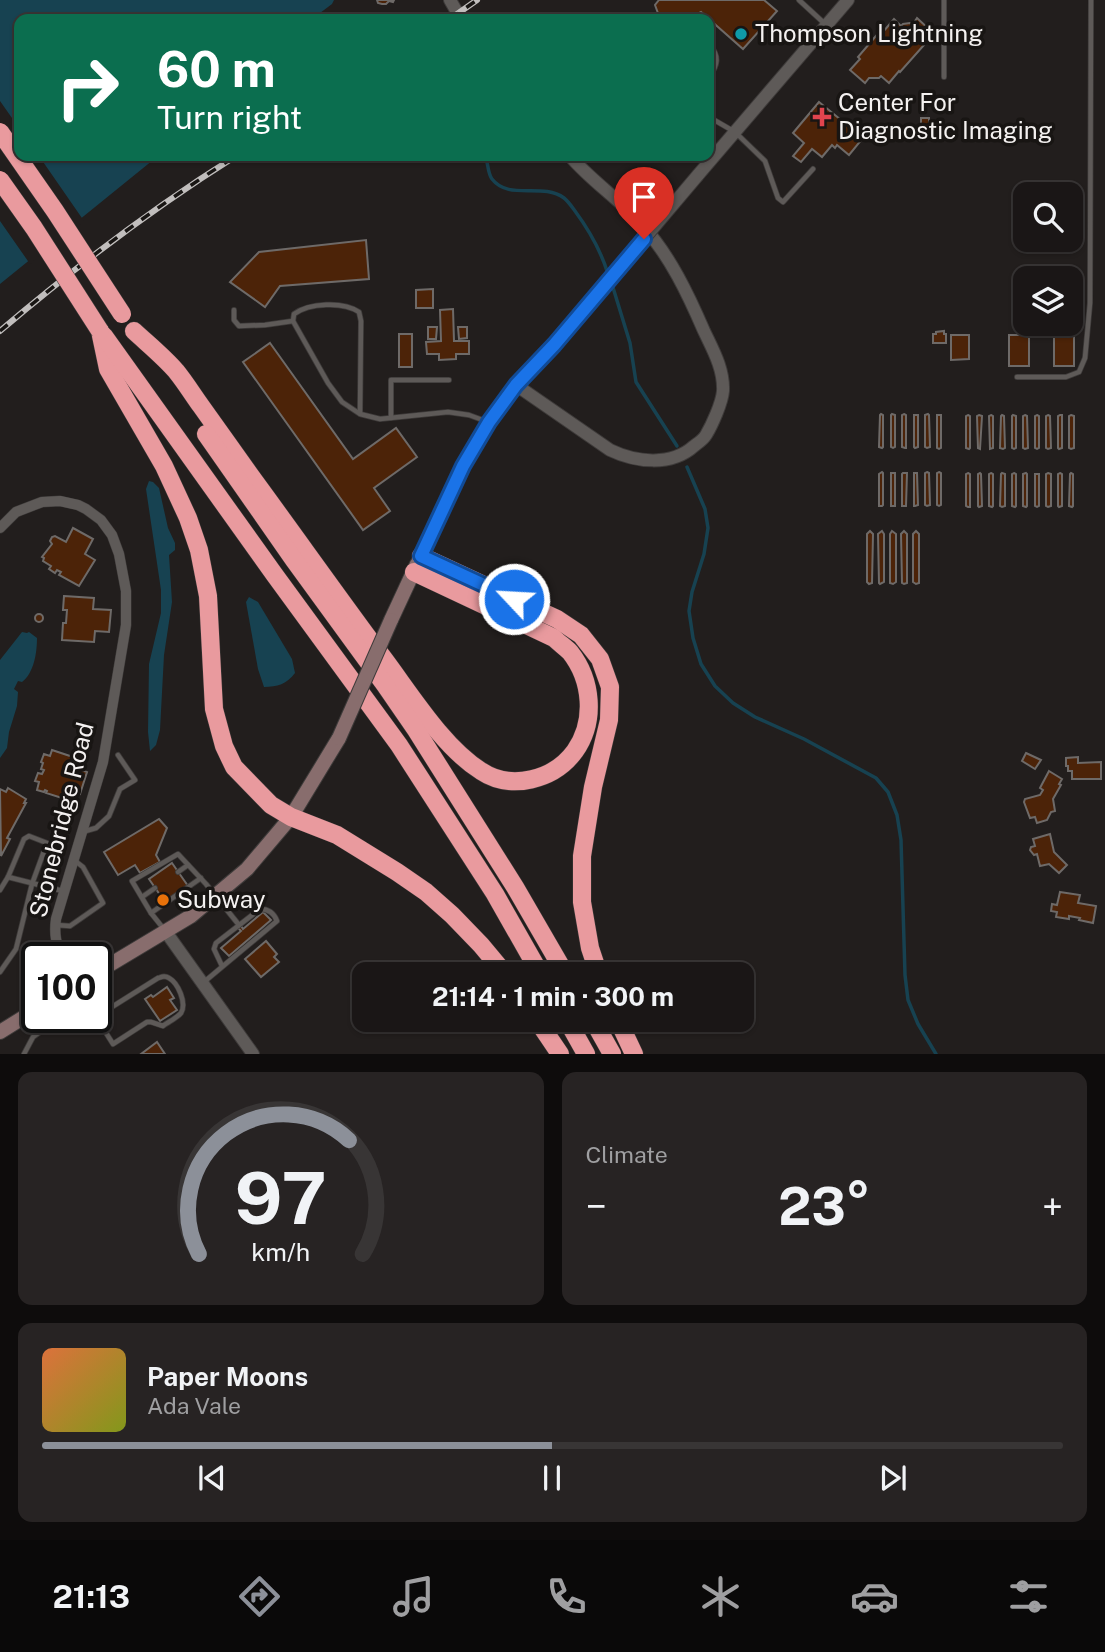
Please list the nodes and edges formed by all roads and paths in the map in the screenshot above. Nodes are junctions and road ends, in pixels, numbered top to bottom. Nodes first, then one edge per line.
1 (799, 0) edge
2 (848, 0) edge
3 (944, 0) edge
4 (1091, 0) edge
5 (827, 25) junction
6 (714, 50) edge
7 (714, 69) edge
8 (944, 77) dead end
9 (714, 120) edge
10 (0, 132) edge
11 (735, 132) junction
12 (14, 152) edge
13 (714, 156) edge
14 (20, 161) edge
15 (575, 161) edge
16 (710, 161) edge
17 (813, 169) dead end
18 (0, 180) edge
19 (234, 310) dead end
20 (293, 321) junction
21 (100, 331) junction
22 (134, 331) junction
23 (1017, 377) dead end
24 (449, 380) dead end
25 (516, 385) junction
26 (360, 414) junction
27 (391, 418) junction
28 (489, 422) junction
29 (0, 528) edge
30 (417, 564) junction
31 (118, 755) dead end
32 (290, 817) junction
33 (81, 832) junction
34 (73, 859) junction
35 (188, 865) junction
36 (178, 872) dead end
37 (8, 877) junction
38 (201, 878) junction
39 (32, 884) junction
40 (155, 888) dead end
41 (0, 890) edge
42 (64, 891) junction
43 (216, 895) junction
44 (142, 897) junction
45 (152, 913) junction
46 (55, 925) junction
47 (239, 925) junction
48 (166, 932) junction
49 (57, 942) edge
50 (495, 962) edge
51 (534, 962) edge
52 (558, 962) edge
53 (595, 962) edge
54 (112, 964) edge
55 (222, 966) junction
56 (0, 972) edge
57 (203, 982) junction
58 (96, 1017) edge
59 (21, 1019) edge
60 (0, 1032) edge
61 (545, 1032) edge
62 (574, 1032) edge
63 (600, 1032) edge
64 (624, 1032) edge
65 (38, 1033) edge
66 (23, 1054) edge
67 (253, 1054) edge
68 (560, 1054) edge
69 (586, 1054) edge
70 (612, 1054) edge
71 (634, 1054) edge

1 - 5 lane
2 - 5 street
3 - 8 lane
4 - 23 lane
5 - 11 street
6 - 7 lane
9 - 11 lane
10 - 12 highway, bridge
11 - 13 street, bridge
11 - 17 lane
14 - 22 highway, bridge
15 - 25 street
16 - 25 street, bridge
18 - 21 highway, bridge
19 - 20 lane
20 - 26 lane
20 - 26 lane
21 - 32 highway
21 - 51 highway
22 - 30 highway
22 - 52 highway
24 - 27 lane
25 - 28 street
26 - 27 lane
27 - 28 lane
28 - 30 street
29 - 33 street, Stonebridge Road
30 - 32 main road, bridge
30 - 53 highway
31 - 33 lane
32 - 43 main road
32 - 50 highway
33 - 34 street, Stonebridge Road
34 - 42 street, Stonebridge Road
34 - 46 lane
35 - 36 lane
35 - 38 lane
35 - 44 lane
37 - 39 lane
37 - 39 lane
37 - 41 lane
38 - 43 lane
38 - 45 lane
39 - 42 lane
39 - 56 lane
40 - 44 lane
42 - 46 street, Stonebridge Road
43 - 47 lane
43 - 48 main road
44 - 45 lane
45 - 48 lane
46 - 49 street, Stonebridge Road
47 - 55 lane
47 - 55 lane
48 - 54 main road
48 - 57 street
55 - 57 lane
57 - 67 street
58 - 58 lane
59 - 60 main road
61 - 68 highway
62 - 69 highway
63 - 70 highway
64 - 71 highway
65 - 66 lane

